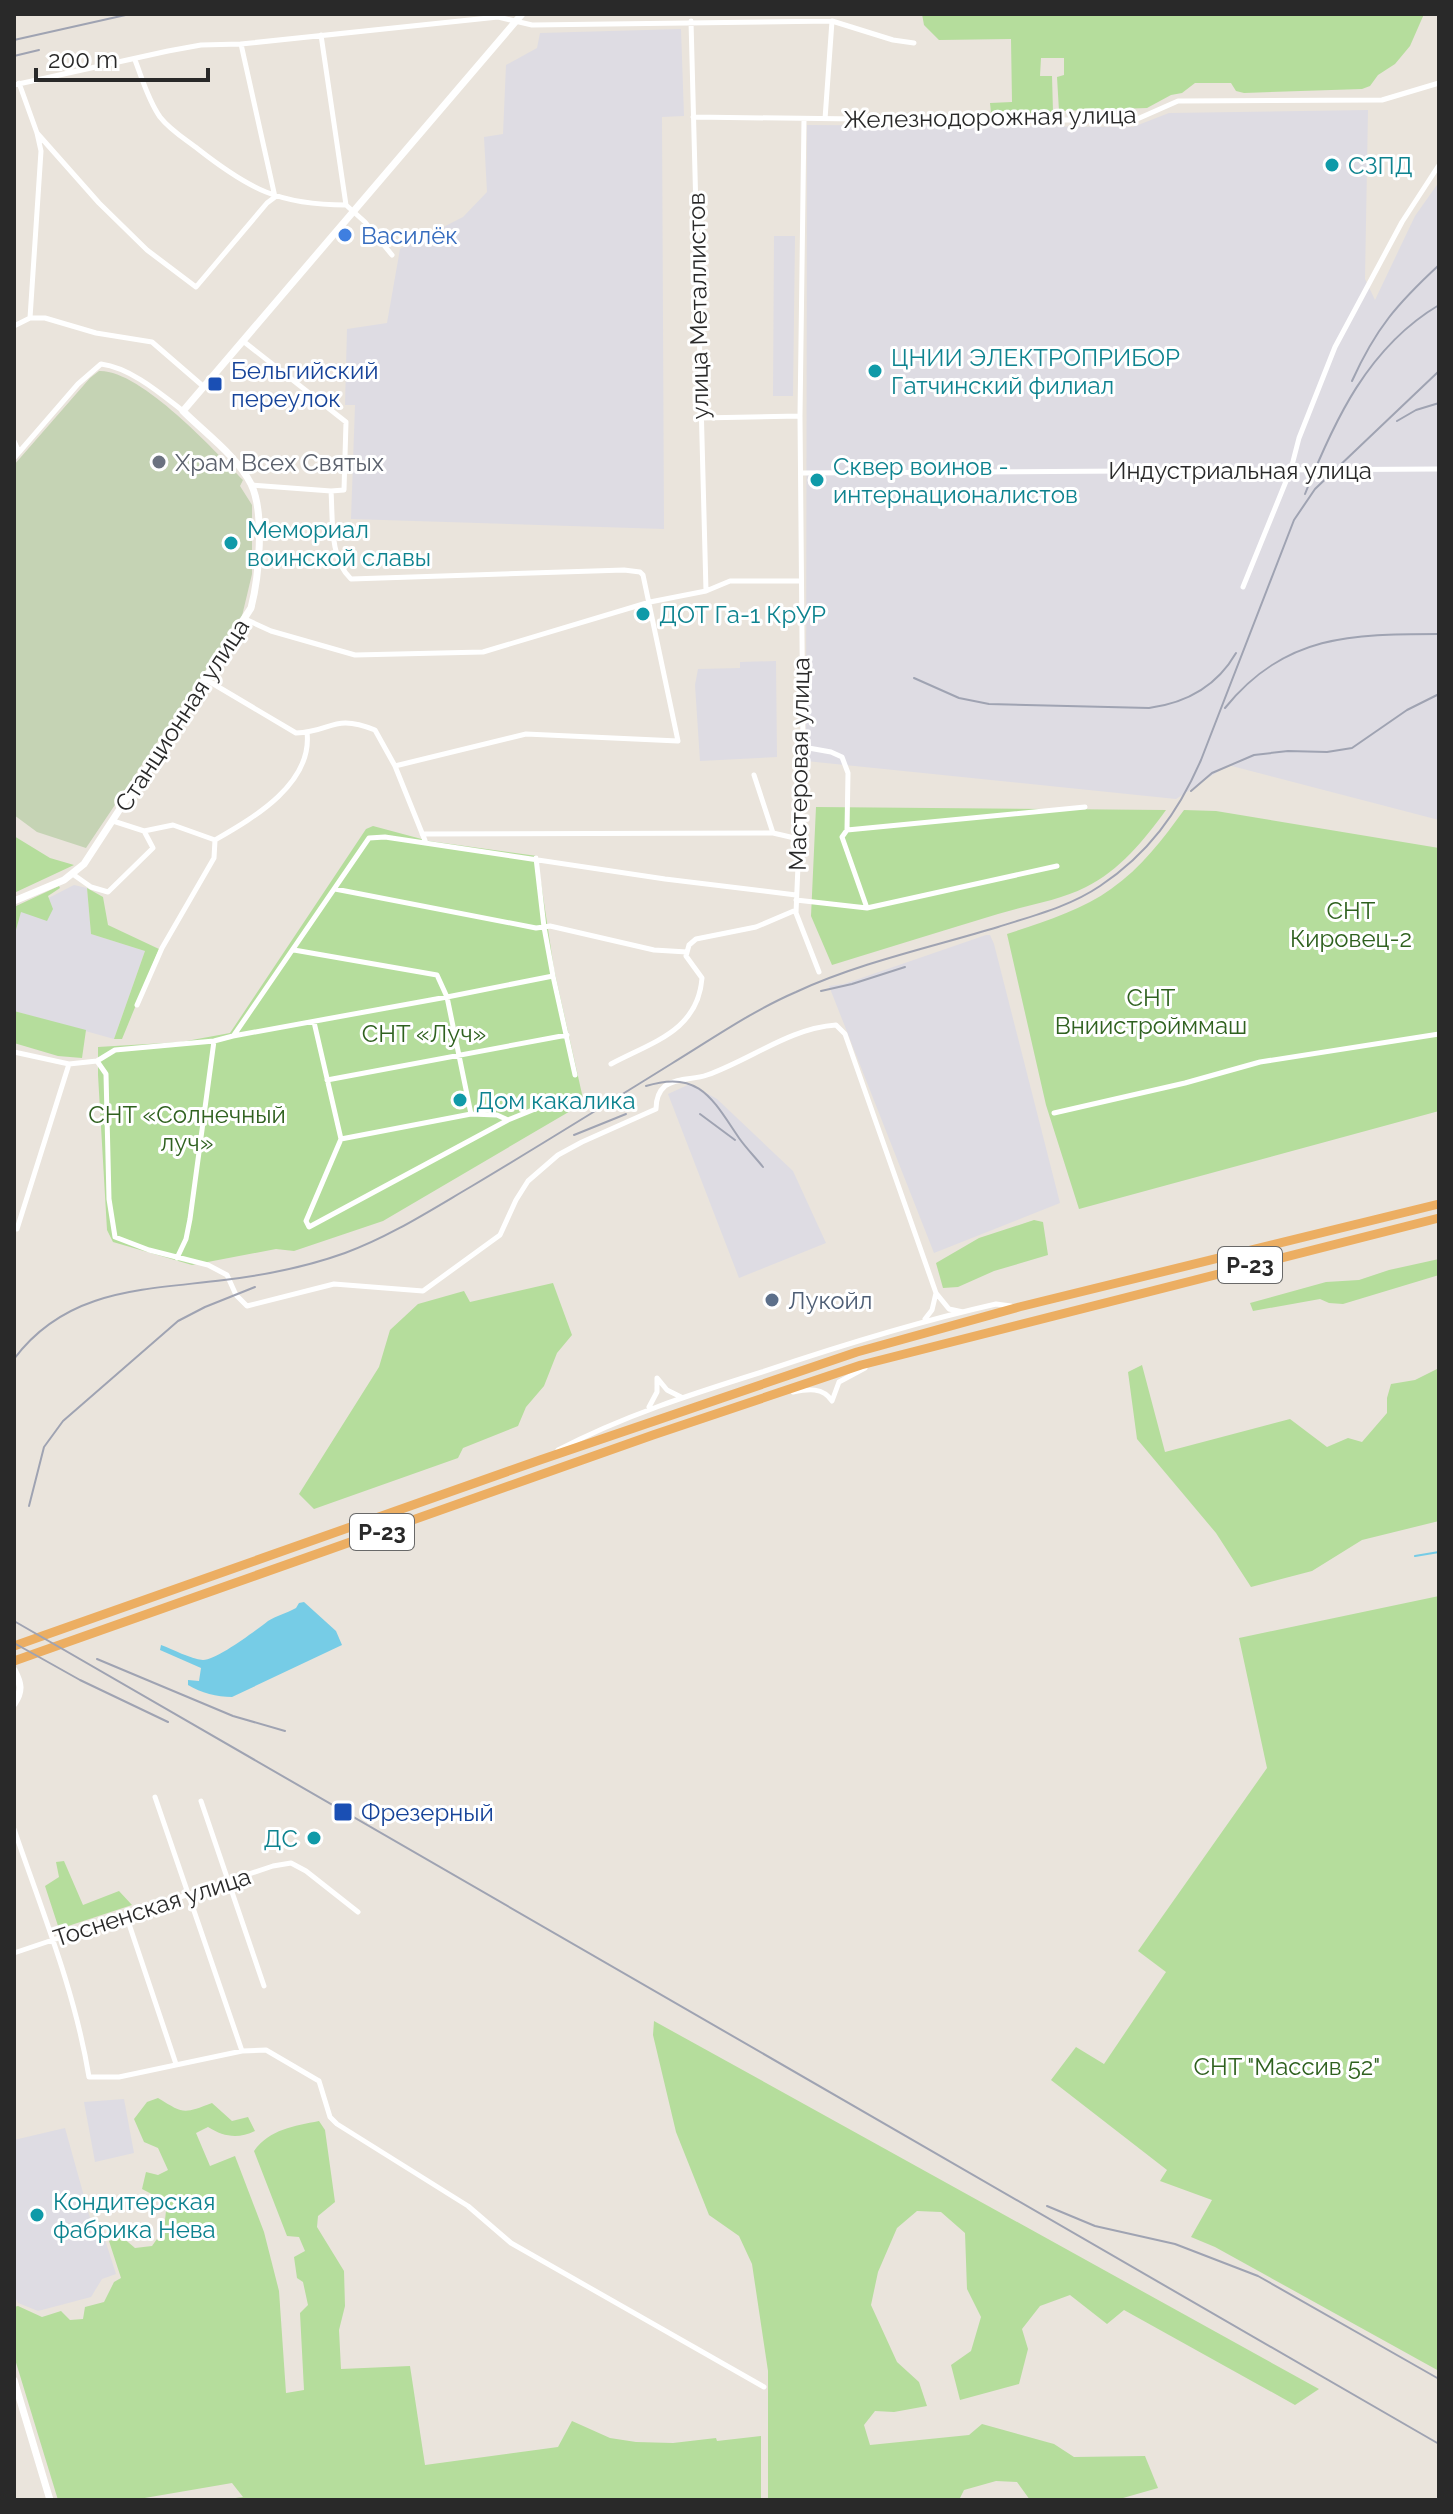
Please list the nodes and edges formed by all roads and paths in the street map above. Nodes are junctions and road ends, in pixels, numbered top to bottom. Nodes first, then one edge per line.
1 (522, 14) edge
2 (691, 21) junction
3 (832, 21) junction
4 (515, 22) junction
5 (321, 35) junction
6 (914, 43) dead end
7 (241, 44) junction
8 (135, 60) junction
9 (1439, 83) edge
10 (16, 84) edge
11 (693, 117) junction
12 (804, 119) junction
13 (825, 119) junction
14 (37, 133) junction
15 (1439, 165) edge
16 (275, 197) junction
17 (346, 205) junction
18 (353, 211) junction
19 (392, 255) dead end
20 (30, 318) junction
21 (14, 326) edge
22 (243, 341) junction
23 (204, 387) junction
24 (183, 411) junction
25 (800, 416) junction
26 (700, 418) junction
27 (14, 441) edge
28 (16, 455) edge
29 (1291, 469) junction
30 (1439, 469) edge
31 (801, 473) junction
32 (252, 485) junction
33 (331, 491) junction
34 (801, 581) junction
35 (1243, 587) dead end
36 (706, 591) junction
37 (650, 602) junction
38 (245, 619) junction
39 (205, 679) junction
40 (307, 732) junction
41 (803, 747) junction
42 (395, 766) junction
43 (754, 775) dead end
44 (1085, 807) dead end
45 (113, 821) junction
46 (847, 830) junction
47 (144, 831) junction
48 (773, 833) junction
49 (422, 834) junction
50 (799, 839) junction
51 (215, 840) junction
52 (426, 843) junction
53 (536, 858) junction
54 (1057, 866) dead end
55 (74, 875) junction
56 (335, 889) junction
57 (796, 897) junction
58 (14, 901) edge
59 (867, 908) junction
60 (796, 910) junction
61 (544, 927) junction
62 (294, 950) junction
63 (687, 952) junction
64 (819, 972) dead end
65 (553, 976) junction
66 (447, 997) junction
67 (137, 1005) dead end
68 (314, 1022) junction
69 (1439, 1034) edge
70 (567, 1035) junction
71 (233, 1036) junction
72 (214, 1041) junction
73 (14, 1052) edge
74 (460, 1055) junction
75 (97, 1061) junction
76 (69, 1064) junction
77 (611, 1064) dead end
78 (575, 1075) dead end
79 (327, 1080) junction
80 (540, 1107) dead end
81 (1054, 1113) dead end
82 (471, 1114) junction
83 (508, 1120) junction
84 (341, 1139) junction
85 (1439, 1204) edge
86 (1439, 1218) edge
87 (17, 1229) dead end
88 (177, 1258) junction
89 (936, 1293) junction
90 (1019, 1307) junction
91 (963, 1312) junction
92 (920, 1322) junction
93 (886, 1358) junction
94 (768, 1395) junction
95 (682, 1398) junction
96 (647, 1410) junction
97 (540, 1460) junction
98 (14, 1646) edge
99 (14, 1661) edge
100 (14, 1670) edge
101 (14, 1704) edge
102 (155, 1797) dead end
103 (201, 1801) dead end
104 (14, 1829) edge
105 (229, 1881) junction
106 (188, 1895) junction
107 (358, 1912) dead end
108 (126, 1915) junction
109 (54, 1939) junction
110 (14, 1953) edge
111 (264, 1986) dead end
112 (242, 2051) junction
113 (176, 2064) junction
114 (14, 2380) edge
115 (764, 2387) dead end
116 (50, 2500) edge

1 - 4 street
2 - 3 street
2 - 4 street
2 - 11 street, улица Металлистов
3 - 6 street
3 - 13 street, Железнодорожная улица
4 - 5 street
4 - 18 street
5 - 7 street
5 - 17 street
7 - 8 street
7 - 16 street
8 - 10 street
8 - 16 street
9 - 13 street, Железнодорожная улица
10 - 14 street
11 - 12 street
11 - 26 street, улица Металлистов
12 - 13 street
12 - 25 street, Мастеровая улица
14 - 16 street
14 - 20 street
15 - 29 street
16 - 17 street
17 - 18 street
18 - 19 street
18 - 22 street
20 - 21 street
20 - 23 street
22 - 23 street
22 - 33 street
23 - 24 street
24 - 28 street
24 - 32 street
25 - 26 street
25 - 31 street, Мастеровая улица
26 - 36 street, улица Металлистов
27 - 28 street
29 - 30 street, Индустриальная улица
29 - 31 street, Индустриальная улица
29 - 35 street
31 - 34 street, Мастеровая улица
32 - 33 street
32 - 38 street, Станционная улица
33 - 37 street
34 - 36 street
34 - 41 street, Мастеровая улица
36 - 37 street
37 - 38 street
37 - 42 street
38 - 39 street, Станционная улица
39 - 40 street
39 - 45 street, Станционная улица
40 - 42 street
40 - 51 street
41 - 46 street
41 - 50 street, Мастеровая улица
42 - 49 street
43 - 48 street
44 - 46 street
45 - 47 street
45 - 55 street, Станционная улица
46 - 59 street
47 - 51 street
47 - 55 street
48 - 49 street
48 - 50 street
49 - 52 street
50 - 57 street, Мастеровая улица
51 - 67 street
52 - 53 street
52 - 56 street
53 - 57 street
53 - 61 street
54 - 59 street
55 - 58 street
56 - 61 street
56 - 62 street
57 - 59 street
57 - 60 street, Мастеровая улица
60 - 63 street
60 - 64 street, Мастеровая улица
61 - 63 street
61 - 65 street
62 - 66 street
62 - 71 street
63 - 77 street
65 - 66 street
65 - 70 street
66 - 68 street
66 - 74 street
68 - 71 street
68 - 79 street
69 - 81 street
70 - 74 street
70 - 78 street
71 - 72 street
72 - 75 street
72 - 88 street
73 - 76 street
74 - 79 street
74 - 82 street
75 - 76 street
75 - 88 street
76 - 87 street
79 - 84 street
80 - 83 street
82 - 83 street
82 - 84 street
83 - 84 street
85 - 90 highway, Р-23
86 - 93 highway, Р-23
88 - 89 street
89 - 91 street
89 - 92 street
90 - 91 street
90 - 97 highway, Р-23
91 - 92 street
92 - 95 street
93 - 94 highway, Р-23
93 - 94 street
94 - 99 highway, Р-23
95 - 96 street
95 - 96 street
96 - 97 street
97 - 98 highway, Р-23
100 - 101 street
102 - 106 street
103 - 105 street
104 - 109 street
105 - 106 street, Тосненская улица
105 - 107 street, Тосненская улица
105 - 111 street
106 - 108 street, Тосненская улица
106 - 112 street
108 - 109 street, Тосненская улица
108 - 113 street
109 - 110 street, Тосненская улица
109 - 113 street
112 - 113 street
112 - 115 street
114 - 116 street

